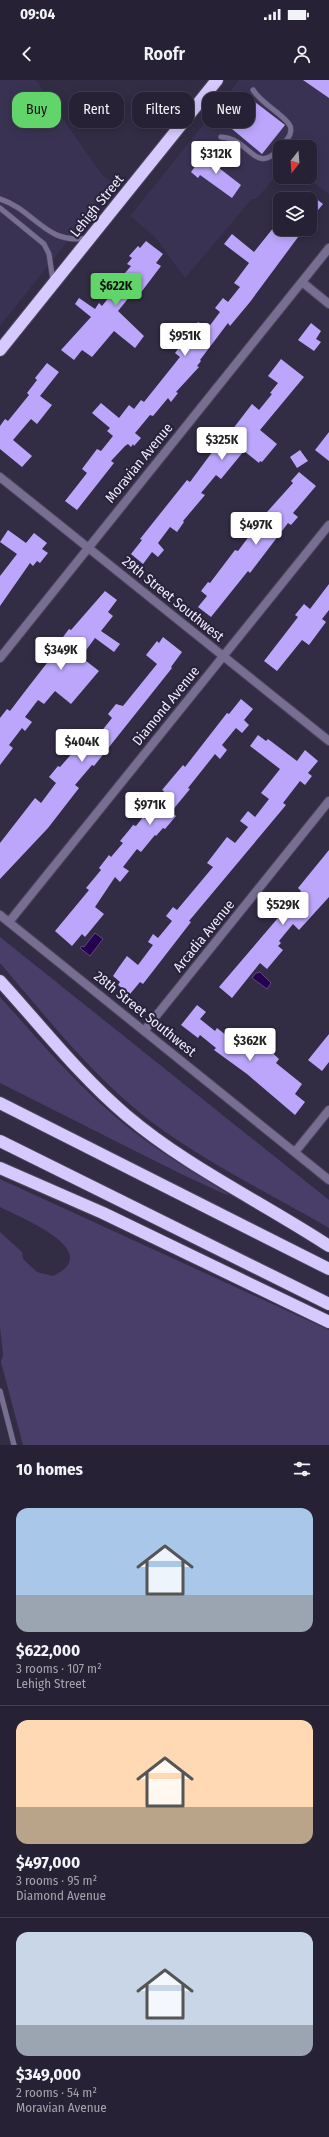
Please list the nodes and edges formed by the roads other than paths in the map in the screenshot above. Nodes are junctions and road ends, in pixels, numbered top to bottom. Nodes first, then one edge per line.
1 (217, 80) edge
2 (253, 90) dead end
3 (221, 138) dead end
4 (0, 199) edge
5 (0, 208) edge
6 (90, 238) junction
7 (329, 248) edge
8 (302, 282) junction
9 (53, 285) junction
10 (329, 304) edge
11 (0, 350) edge
12 (0, 477) edge
13 (329, 525) edge
14 (88, 548) junction
15 (223, 656) junction
16 (0, 658) edge
17 (329, 741) edge
18 (329, 801) edge
19 (0, 915) edge
20 (9, 922) junction
21 (0, 981) edge
22 (144, 1031) junction
23 (0, 1103) edge
24 (329, 1110) edge
25 (0, 1141) edge
26 (0, 1145) edge
27 (295, 1152) junction
28 (0, 1168) edge
29 (57, 1168) junction
30 (329, 1180) edge
31 (329, 1246) edge
32 (329, 1269) edge
33 (329, 1304) edge
34 (329, 1322) edge
35 (0, 1390) edge
36 (14, 1445) edge

1 - 6 highway, Lehigh Street
2 - 3 lane
4 - 6 lane
5 - 9 lane
6 - 9 highway, Lehigh Street
7 - 8 street, Moravian Avenue
8 - 10 street
8 - 14 street, Moravian Avenue
9 - 11 highway, Lehigh Street
12 - 14 street, 29th Street Southwest
13 - 15 street, Diamond Avenue
14 - 15 street, 29th Street Southwest
14 - 16 street, Moravian Avenue
15 - 17 street, 29th Street Southwest
15 - 20 street, Diamond Avenue
18 - 22 street, Arcadia Avenue
19 - 20 street, 28th Street Southwest
20 - 22 street, 28th Street Southwest
21 - 31 highway
22 - 27 street, 28th Street Southwest
23 - 32 highway
24 - 27 street
25 - 29 highway
26 - 29 highway
27 - 30 street, 28th Street Southwest
28 - 34 highway
29 - 33 highway
35 - 36 lane

